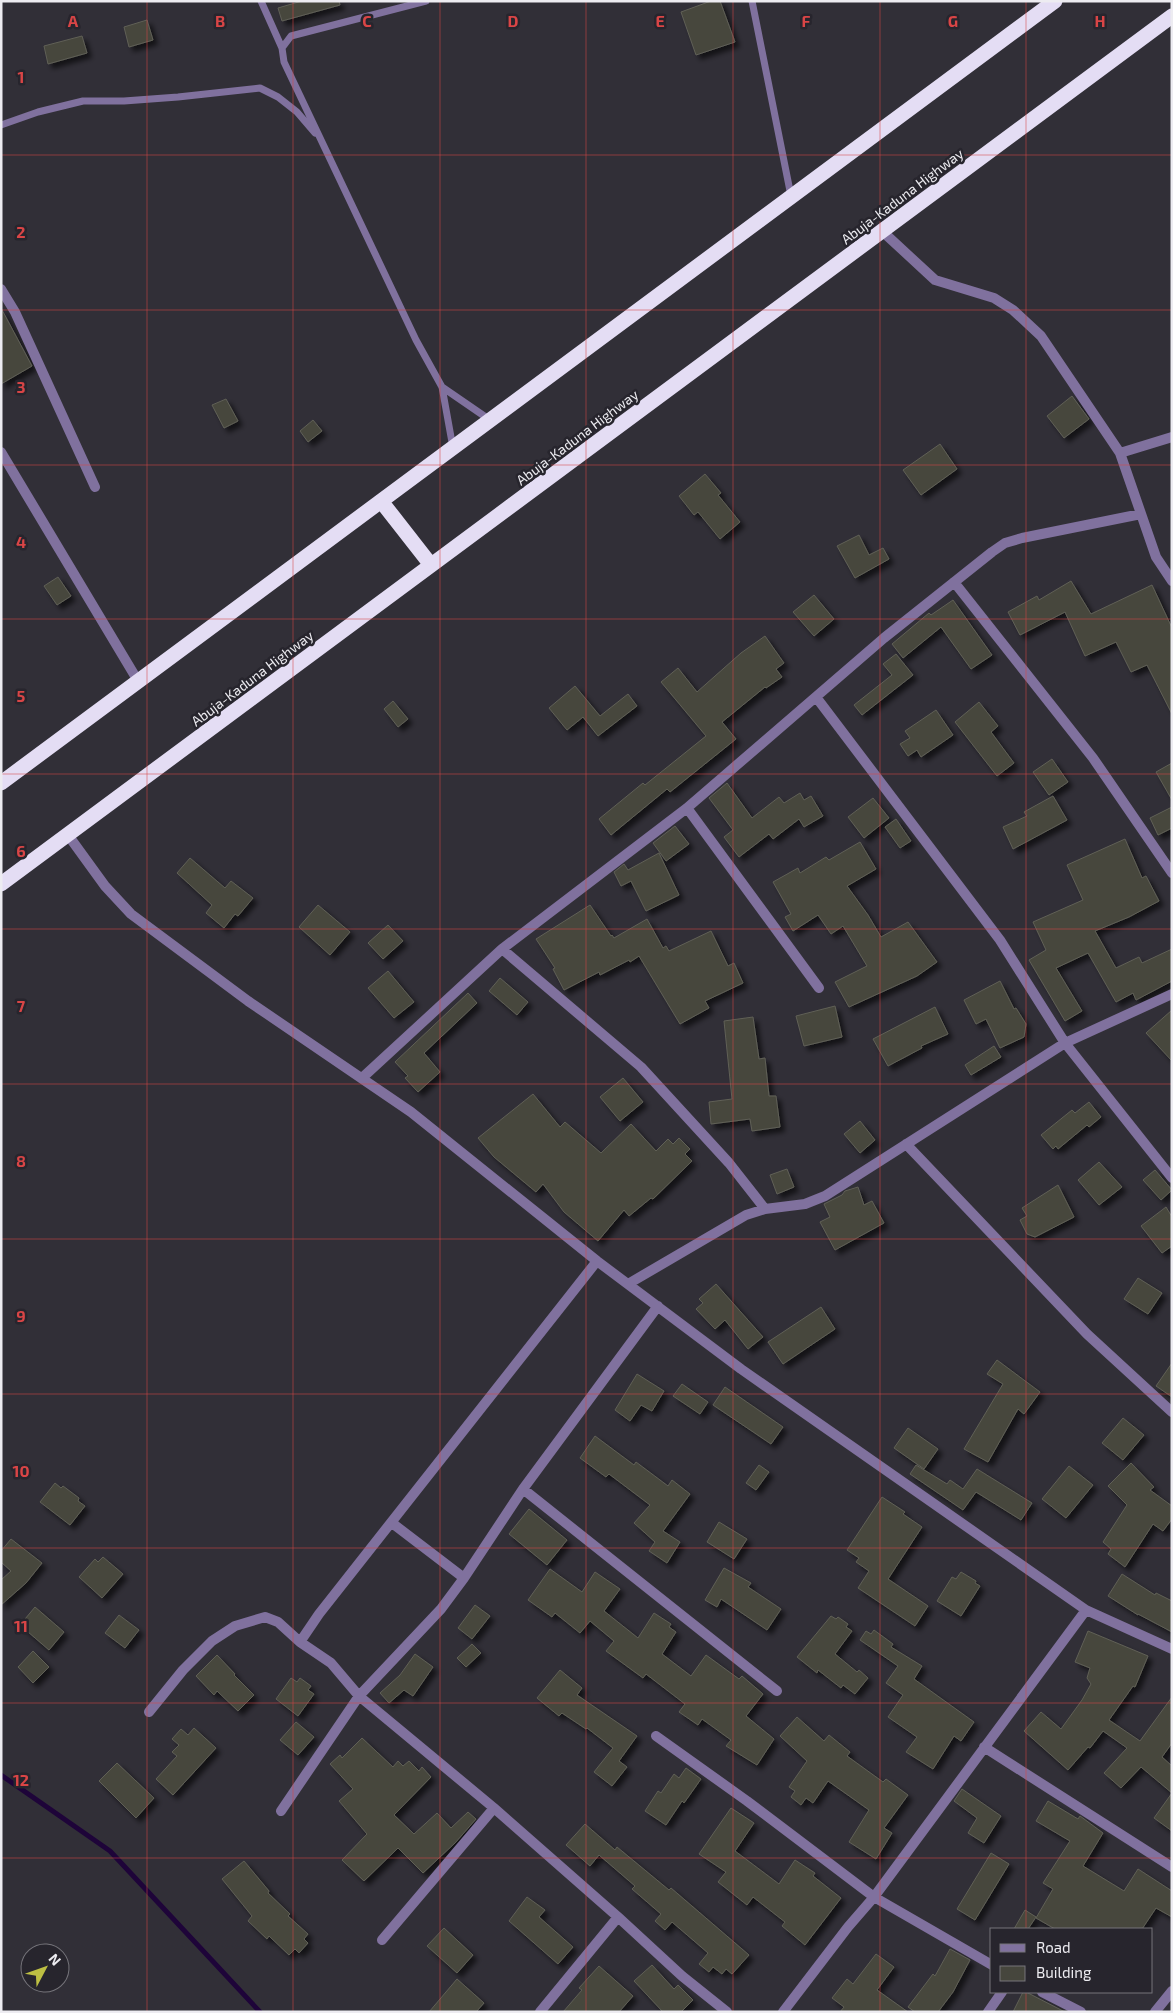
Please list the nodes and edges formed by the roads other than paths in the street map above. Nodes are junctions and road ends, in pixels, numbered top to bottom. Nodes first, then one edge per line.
1 (261, 1) edge
2 (426, 1) edge
3 (752, 1) edge
4 (1055, 1) edge
5 (1172, 16) edge
6 (282, 48) junction
7 (1, 125) edge
8 (321, 140) junction
9 (791, 197) junction
10 (882, 231) junction
11 (1, 289) edge
12 (442, 386) junction
13 (491, 420) junction
14 (1172, 438) edge
15 (453, 448) junction
16 (1, 452) edge
17 (1120, 453) junction
18 (96, 487) dead end
19 (381, 501) junction
20 (1141, 514) junction
21 (431, 565) junction
22 (1172, 581) edge
23 (954, 582) junction
24 (138, 681) junction
25 (816, 697) junction
26 (1, 783) edge
27 (687, 808) junction
28 (68, 835) junction
29 (1172, 873) edge
30 (1, 884) edge
31 (502, 948) junction
32 (819, 988) dead end
33 (1172, 994) edge
34 (1066, 1043) junction
35 (362, 1078) junction
36 (906, 1144) junction
37 (1172, 1178) edge
38 (765, 1209) junction
39 (597, 1262) junction
40 (628, 1284) junction
41 (658, 1306) junction
42 (1172, 1412) edge
43 (523, 1489) junction
44 (392, 1523) junction
45 (464, 1578) junction
46 (1086, 1610) junction
47 (300, 1642) junction
48 (1172, 1649) edge
49 (777, 1691) dead end
50 (359, 1696) junction
51 (149, 1712) dead end
52 (656, 1736) dead end
53 (984, 1747) junction
54 (494, 1808) junction
55 (281, 1811) dead end
56 (1172, 1867) edge
57 (874, 1897) junction
58 (618, 1917) junction
59 (382, 1940) dead end
60 (990, 1963) edge
61 (1172, 1991) edge
62 (1001, 1993) edge
63 (1044, 1993) edge
64 (543, 2011) edge
65 (727, 2012) edge
66 (783, 2012) edge
67 (988, 2012) edge
68 (1081, 2012) edge
69 (1155, 2012) edge

1 - 6 lane
2 - 6 lane
3 - 9 lane
4 - 9 highway
5 - 10 highway, Abuja-Kaduna Highway
6 - 8 lane
7 - 8 lane
8 - 12 lane
9 - 13 highway
10 - 17 street
10 - 21 highway, Abuja-Kaduna Highway
11 - 18 street
12 - 13 lane
12 - 15 lane
13 - 15 highway
14 - 17 street
15 - 19 highway
16 - 24 street
17 - 20 street
19 - 21 highway
19 - 24 highway
20 - 22 street
20 - 23 street
21 - 28 highway, Abuja-Kaduna Highway
23 - 25 street
23 - 29 street
24 - 26 highway
25 - 27 street
25 - 34 street
27 - 31 street
27 - 32 street
28 - 30 highway, Abuja-Kaduna Highway
28 - 35 street
31 - 35 street
31 - 38 street
33 - 34 street
34 - 36 street
34 - 37 street
35 - 39 street
36 - 38 street
36 - 42 street
38 - 40 street
39 - 40 street
39 - 44 street
40 - 41 street
41 - 43 street
41 - 46 street
43 - 45 street
43 - 49 street
44 - 45 street
44 - 47 street
45 - 50 street
46 - 48 street
46 - 53 street
47 - 50 street
47 - 51 street
50 - 54 street
50 - 55 street
52 - 57 street
53 - 56 street
53 - 57 street
54 - 58 street
54 - 59 street
57 - 60 street
57 - 66 street
58 - 64 street
58 - 65 street
61 - 69 street
62 - 67 street
63 - 68 street

